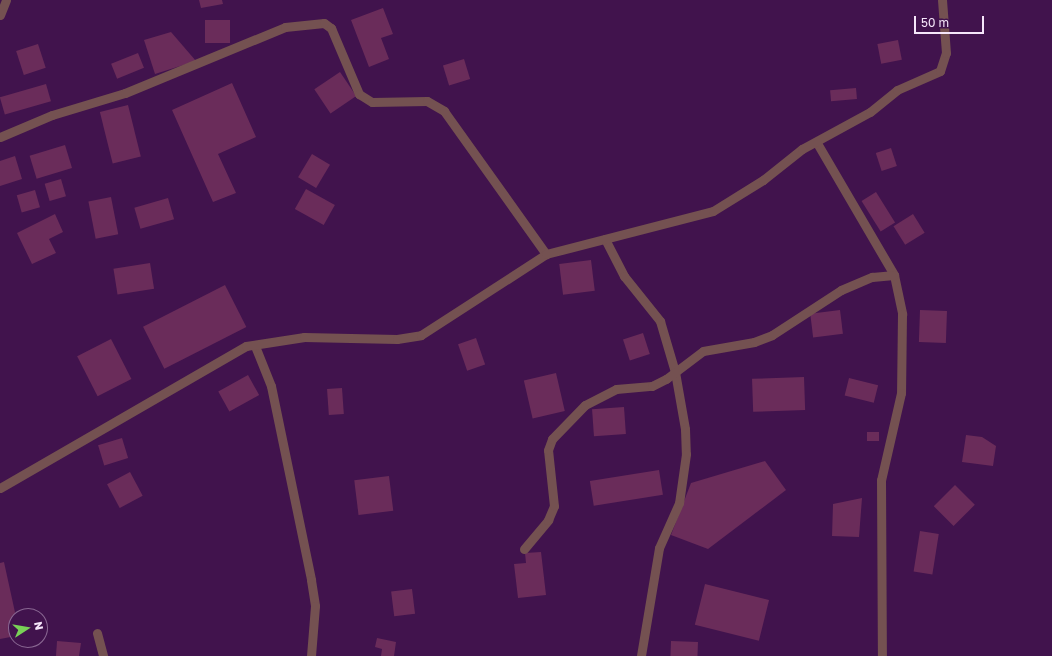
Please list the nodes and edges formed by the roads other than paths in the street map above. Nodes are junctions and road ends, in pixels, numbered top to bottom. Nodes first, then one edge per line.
1 (6, 0) edge
2 (942, 0) edge
3 (0, 15) edge
4 (0, 137) edge
5 (817, 143) junction
6 (606, 239) junction
7 (546, 254) junction
8 (894, 275) junction
9 (255, 346) junction
10 (675, 372) junction
11 (0, 488) edge
12 (524, 549) dead end
13 (97, 633) dead end
14 (103, 656) edge
15 (311, 656) edge
16 (640, 656) edge
17 (882, 656) edge

1 - 3 street
2 - 5 street
4 - 7 street
5 - 6 street
5 - 8 street
6 - 7 street
6 - 10 street
7 - 9 street
8 - 10 street
8 - 17 street
9 - 11 street
9 - 15 street
10 - 12 street
10 - 16 street
13 - 14 street

